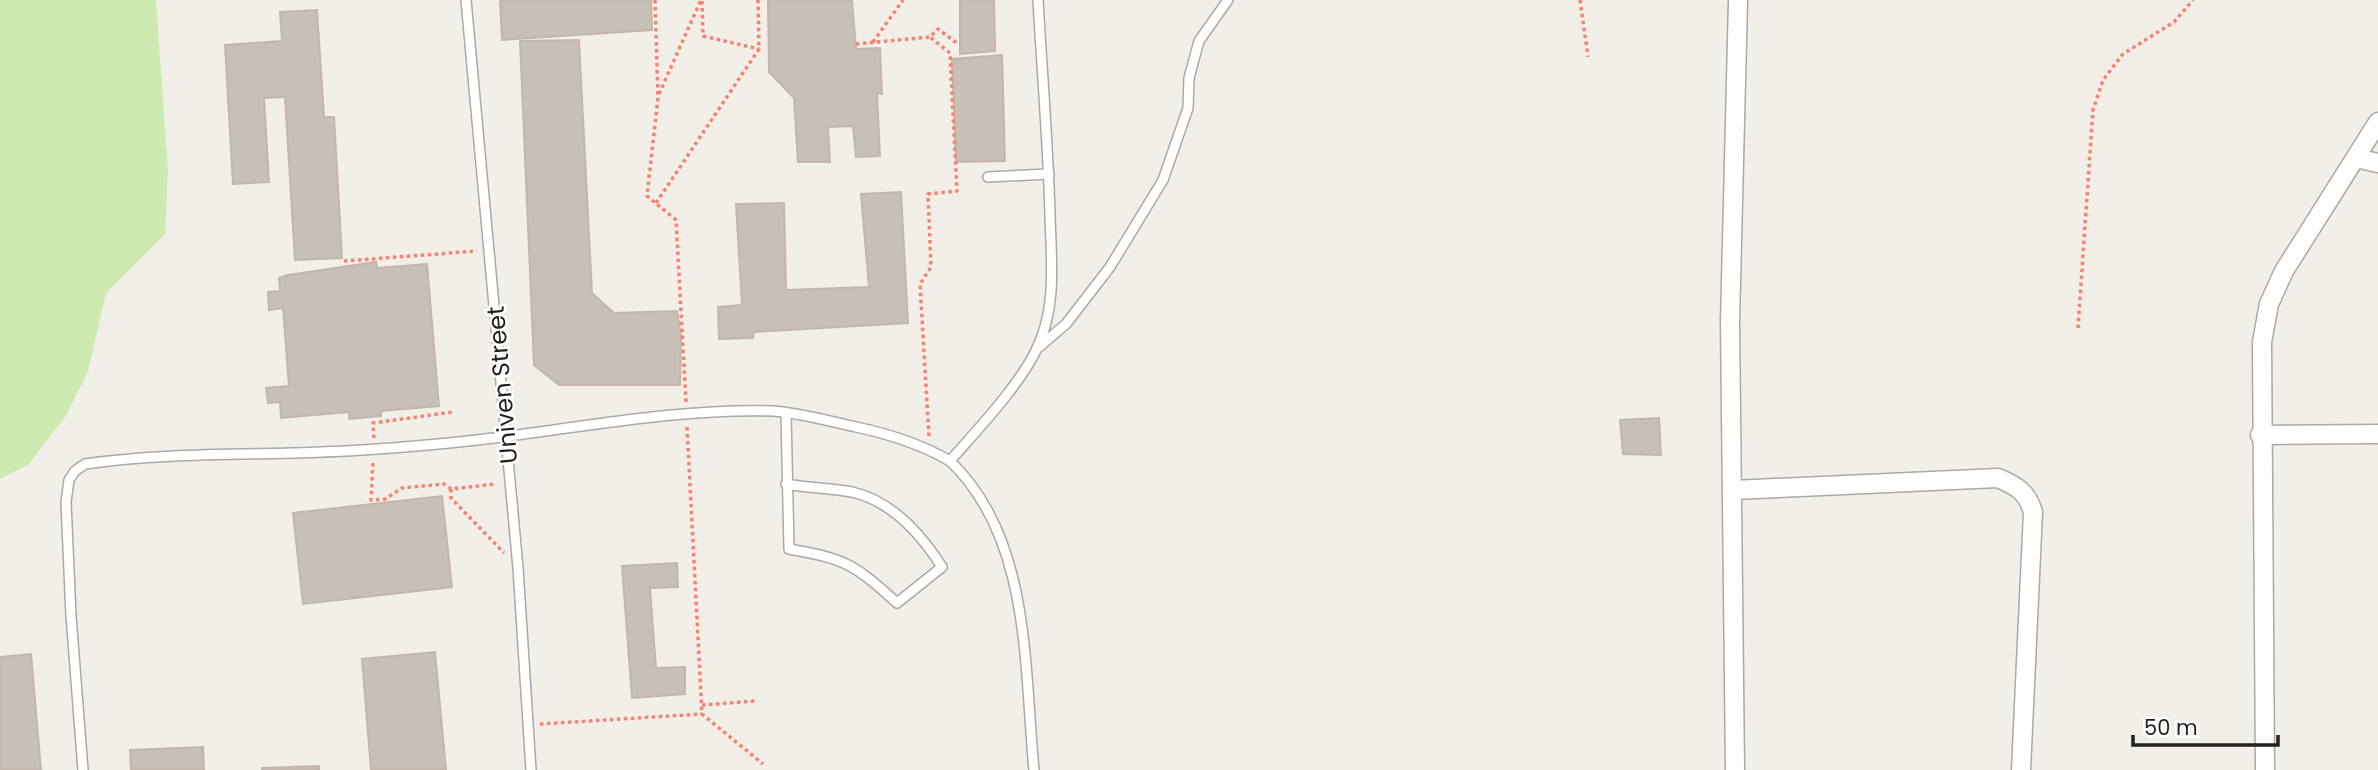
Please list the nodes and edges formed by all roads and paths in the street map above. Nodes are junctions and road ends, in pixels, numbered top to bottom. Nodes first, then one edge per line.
1 (466, 0) edge
2 (655, 0) edge
3 (701, 0) edge
4 (758, 0) edge
5 (902, 0) edge
6 (1038, 0) edge
7 (1228, 0) edge
8 (1580, 0) edge
9 (1738, 0) edge
10 (2193, 0) edge
11 (930, 37) junction
12 (873, 42) junction
13 (856, 44) dead end
14 (958, 44) dead end
15 (759, 49) junction
16 (1588, 57) dead end
17 (658, 98) junction
18 (2378, 122) edge
19 (2356, 158) junction
20 (2378, 163) edge
21 (1049, 174) junction
22 (988, 177) dead end
23 (656, 203) junction
24 (489, 251) junction
25 (344, 261) dead end
26 (2078, 328) dead end
27 (1038, 348) junction
28 (453, 412) dead end
29 (786, 413) junction
30 (686, 416) junction
31 (2378, 434) edge
32 (2260, 435) junction
33 (506, 437) junction
34 (930, 449) junction
35 (374, 450) junction
36 (950, 461) junction
37 (511, 482) junction
38 (786, 484) junction
39 (451, 489) junction
40 (1733, 490) junction
41 (518, 568) junction
42 (755, 701) dead end
43 (702, 705) junction
44 (702, 714) junction
45 (528, 725) junction
46 (763, 764) dead end
47 (83, 770) edge
48 (531, 770) edge
49 (1034, 770) edge
50 (1735, 770) edge
51 (2021, 770) edge
52 (2265, 770) edge

1 - 24 lane, Univen Street
2 - 17 path
3 - 15 path
3 - 17 path
4 - 15 path
5 - 12 path
6 - 21 lane
7 - 27 lane
8 - 16 path
9 - 40 street
10 - 26 path
11 - 12 path
11 - 14 path
11 - 34 path
12 - 13 path
15 - 23 path
17 - 23 path
18 - 19 street
19 - 20 street
19 - 32 street
21 - 22 lane
21 - 27 lane
23 - 30 path
24 - 25 path
24 - 33 lane, Univen Street
27 - 36 lane
28 - 35 path
29 - 30 lane
29 - 34 lane
29 - 38 lane
30 - 33 lane
30 - 43 path
31 - 32 street
32 - 52 street
33 - 35 lane
33 - 37 lane, Univen Street
34 - 36 lane
35 - 39 path
35 - 47 lane
36 - 49 lane
37 - 39 path
37 - 41 lane, Univen Street
38 - 38 lane
39 - 41 path
40 - 50 street
40 - 51 street
41 - 45 lane, Univen Street
42 - 43 path
43 - 44 path
44 - 45 path
44 - 46 path
45 - 48 lane, Univen Street

